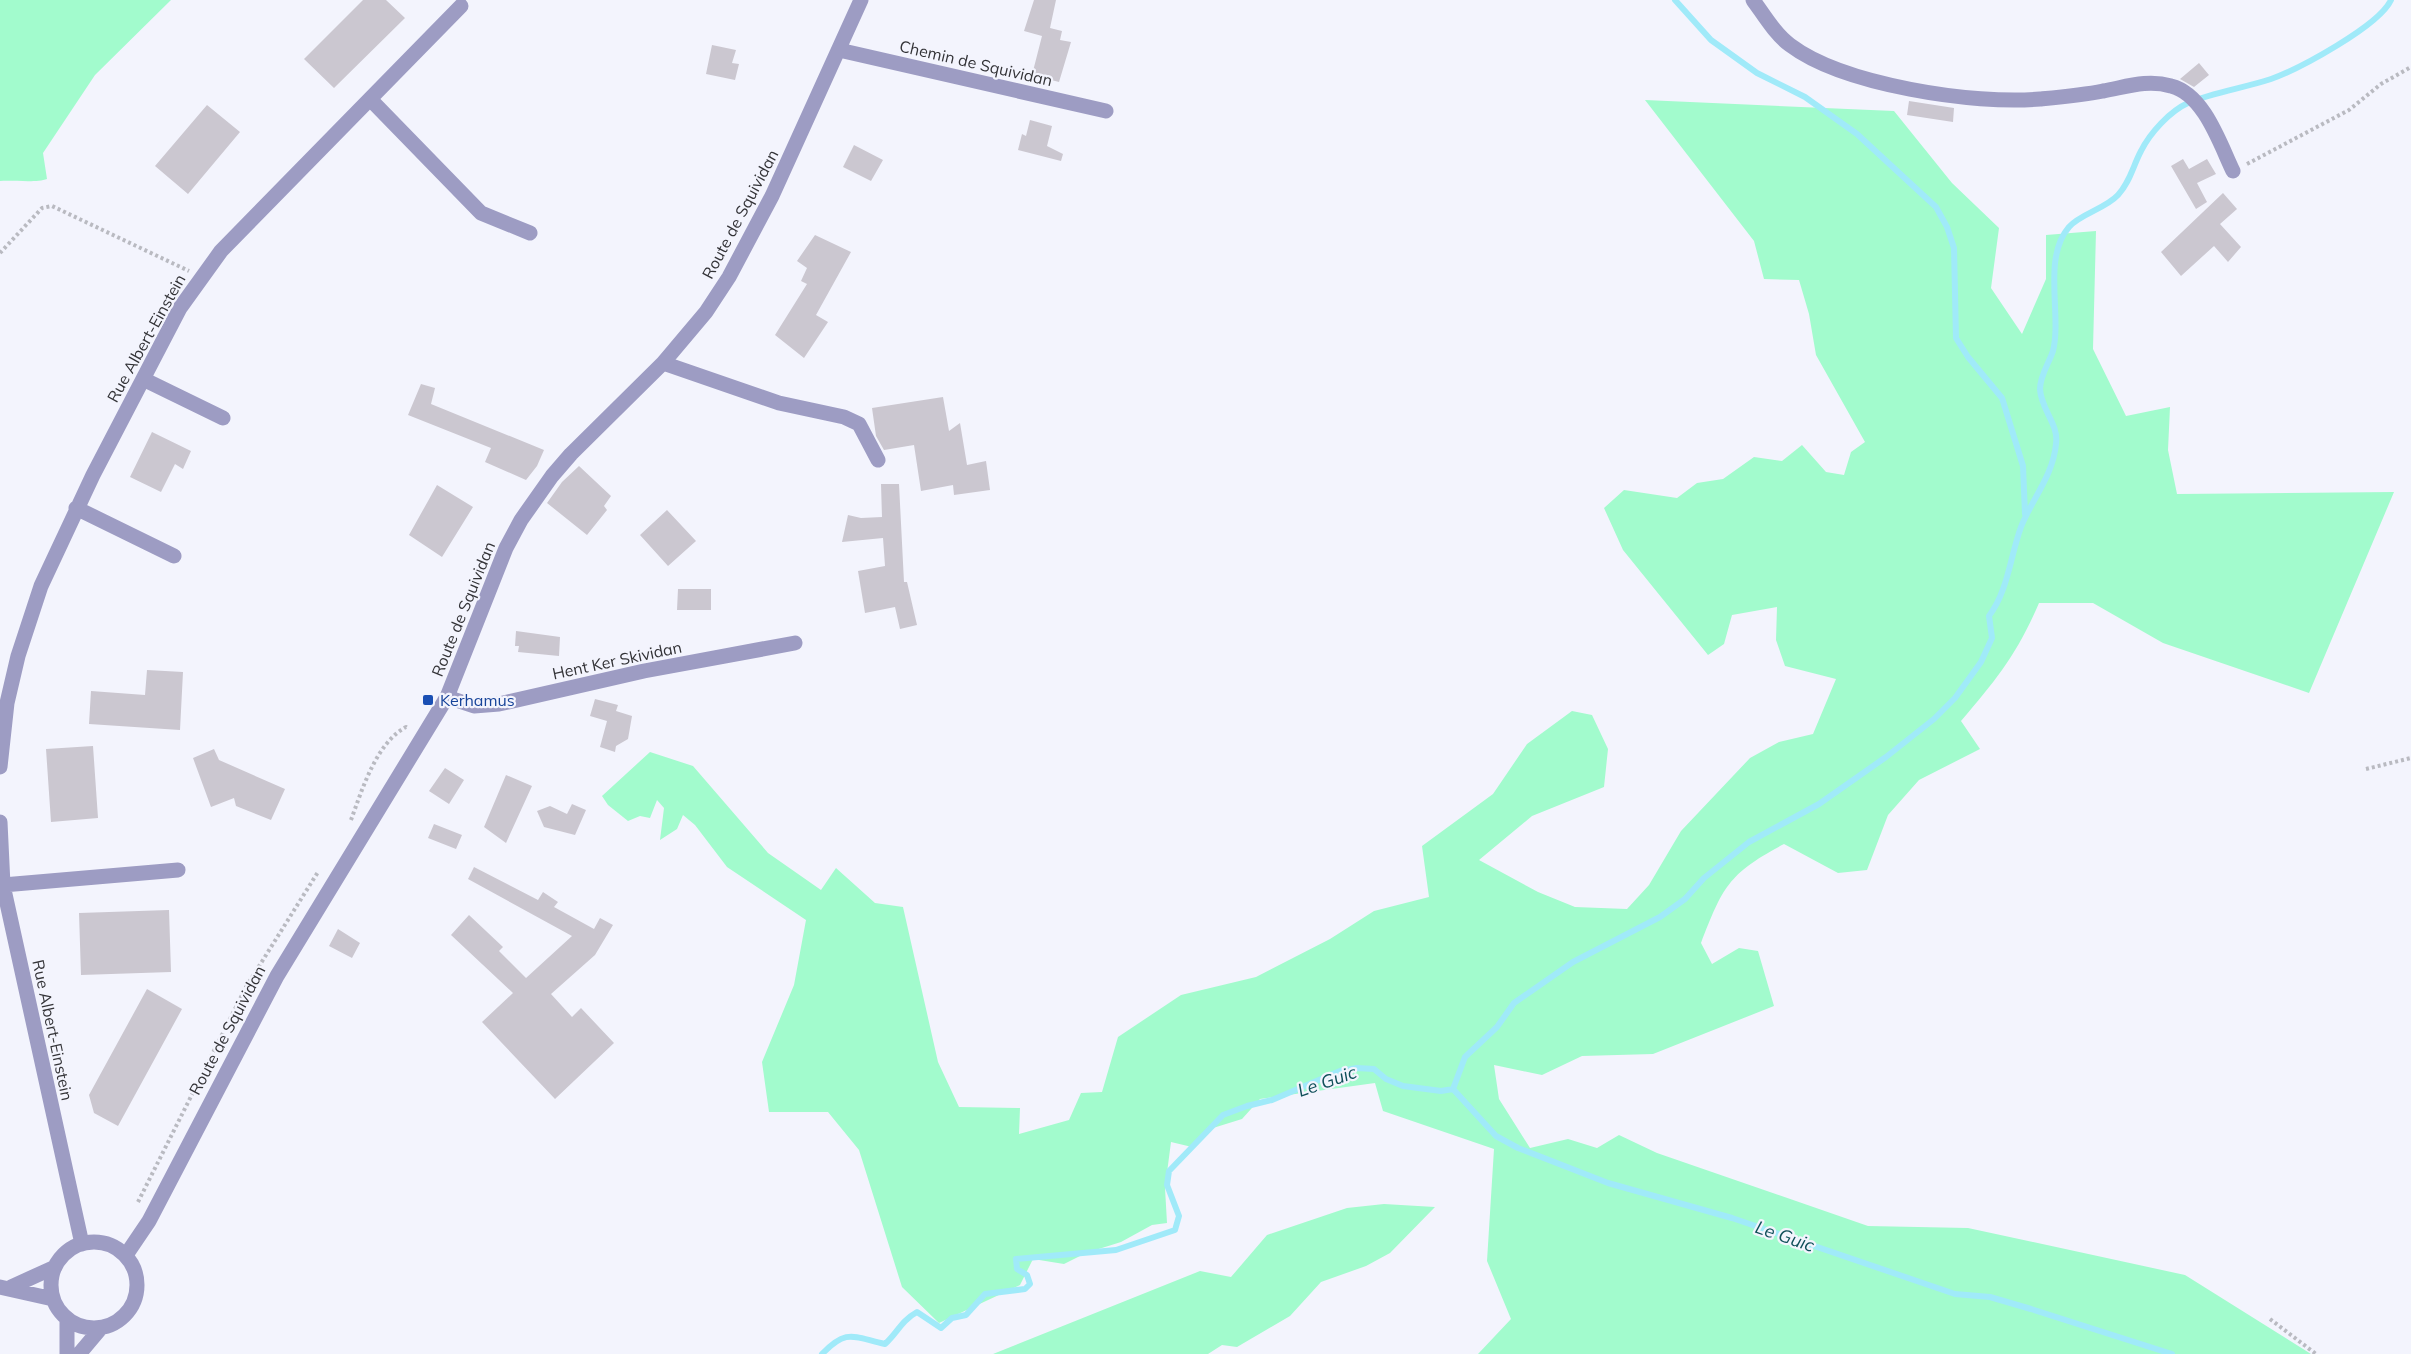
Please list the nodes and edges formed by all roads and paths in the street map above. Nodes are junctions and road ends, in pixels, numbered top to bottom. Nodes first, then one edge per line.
1 (861, 0) edge
2 (1753, 0) edge
3 (461, 6) dead end
4 (839, 50) junction
5 (2411, 67) edge
6 (370, 99) junction
7 (1106, 111) dead end
8 (2233, 171) joint
9 (530, 232) dead end
10 (0, 253) edge
11 (200, 277) junction
12 (663, 363) junction
13 (143, 379) junction
14 (223, 418) dead end
15 (878, 460) dead end
16 (76, 508) junction
17 (174, 556) dead end
18 (795, 643) dead end
19 (447, 697) junction
20 (2411, 758) edge
21 (0, 768) edge
22 (2366, 769) dead end
23 (0, 822) edge
24 (178, 870) dead end
25 (3, 885) junction
26 (82, 1244) junction
27 (126, 1255) junction
28 (55, 1268) junction
29 (6, 1287) edge
30 (53, 1299) junction
31 (67, 1319) junction
32 (2270, 1319) dead end
33 (101, 1328) junction
34 (67, 1354) edge
35 (78, 1354) edge
36 (2316, 1354) edge

1 - 4 street, Route de Squividan
2 - 8 street
3 - 6 street, Rue Albert-Einstein
4 - 7 street, Chemin de Squividan
4 - 12 street, Route de Squividan
5 - 8 path
6 - 9 street
6 - 11 street, Rue Albert-Einstein
10 - 11 path
11 - 13 street, Rue Albert-Einstein
12 - 15 street
12 - 19 street, Route de Squividan
13 - 14 street
13 - 16 street, Rue Albert-Einstein
16 - 17 street
16 - 21 street, Rue Albert-Einstein
18 - 19 street, Hent Ker Skividan
19 - 27 street, Route de Squividan
20 - 22 path
23 - 25 street, Rue Albert-Einstein
24 - 25 street
25 - 26 street, Rue Albert-Einstein
26 - 27 street
26 - 28 street
27 - 33 street
28 - 29 street
28 - 30 street
29 - 30 street
30 - 31 street
31 - 33 street
31 - 34 street
32 - 36 path
33 - 35 street

